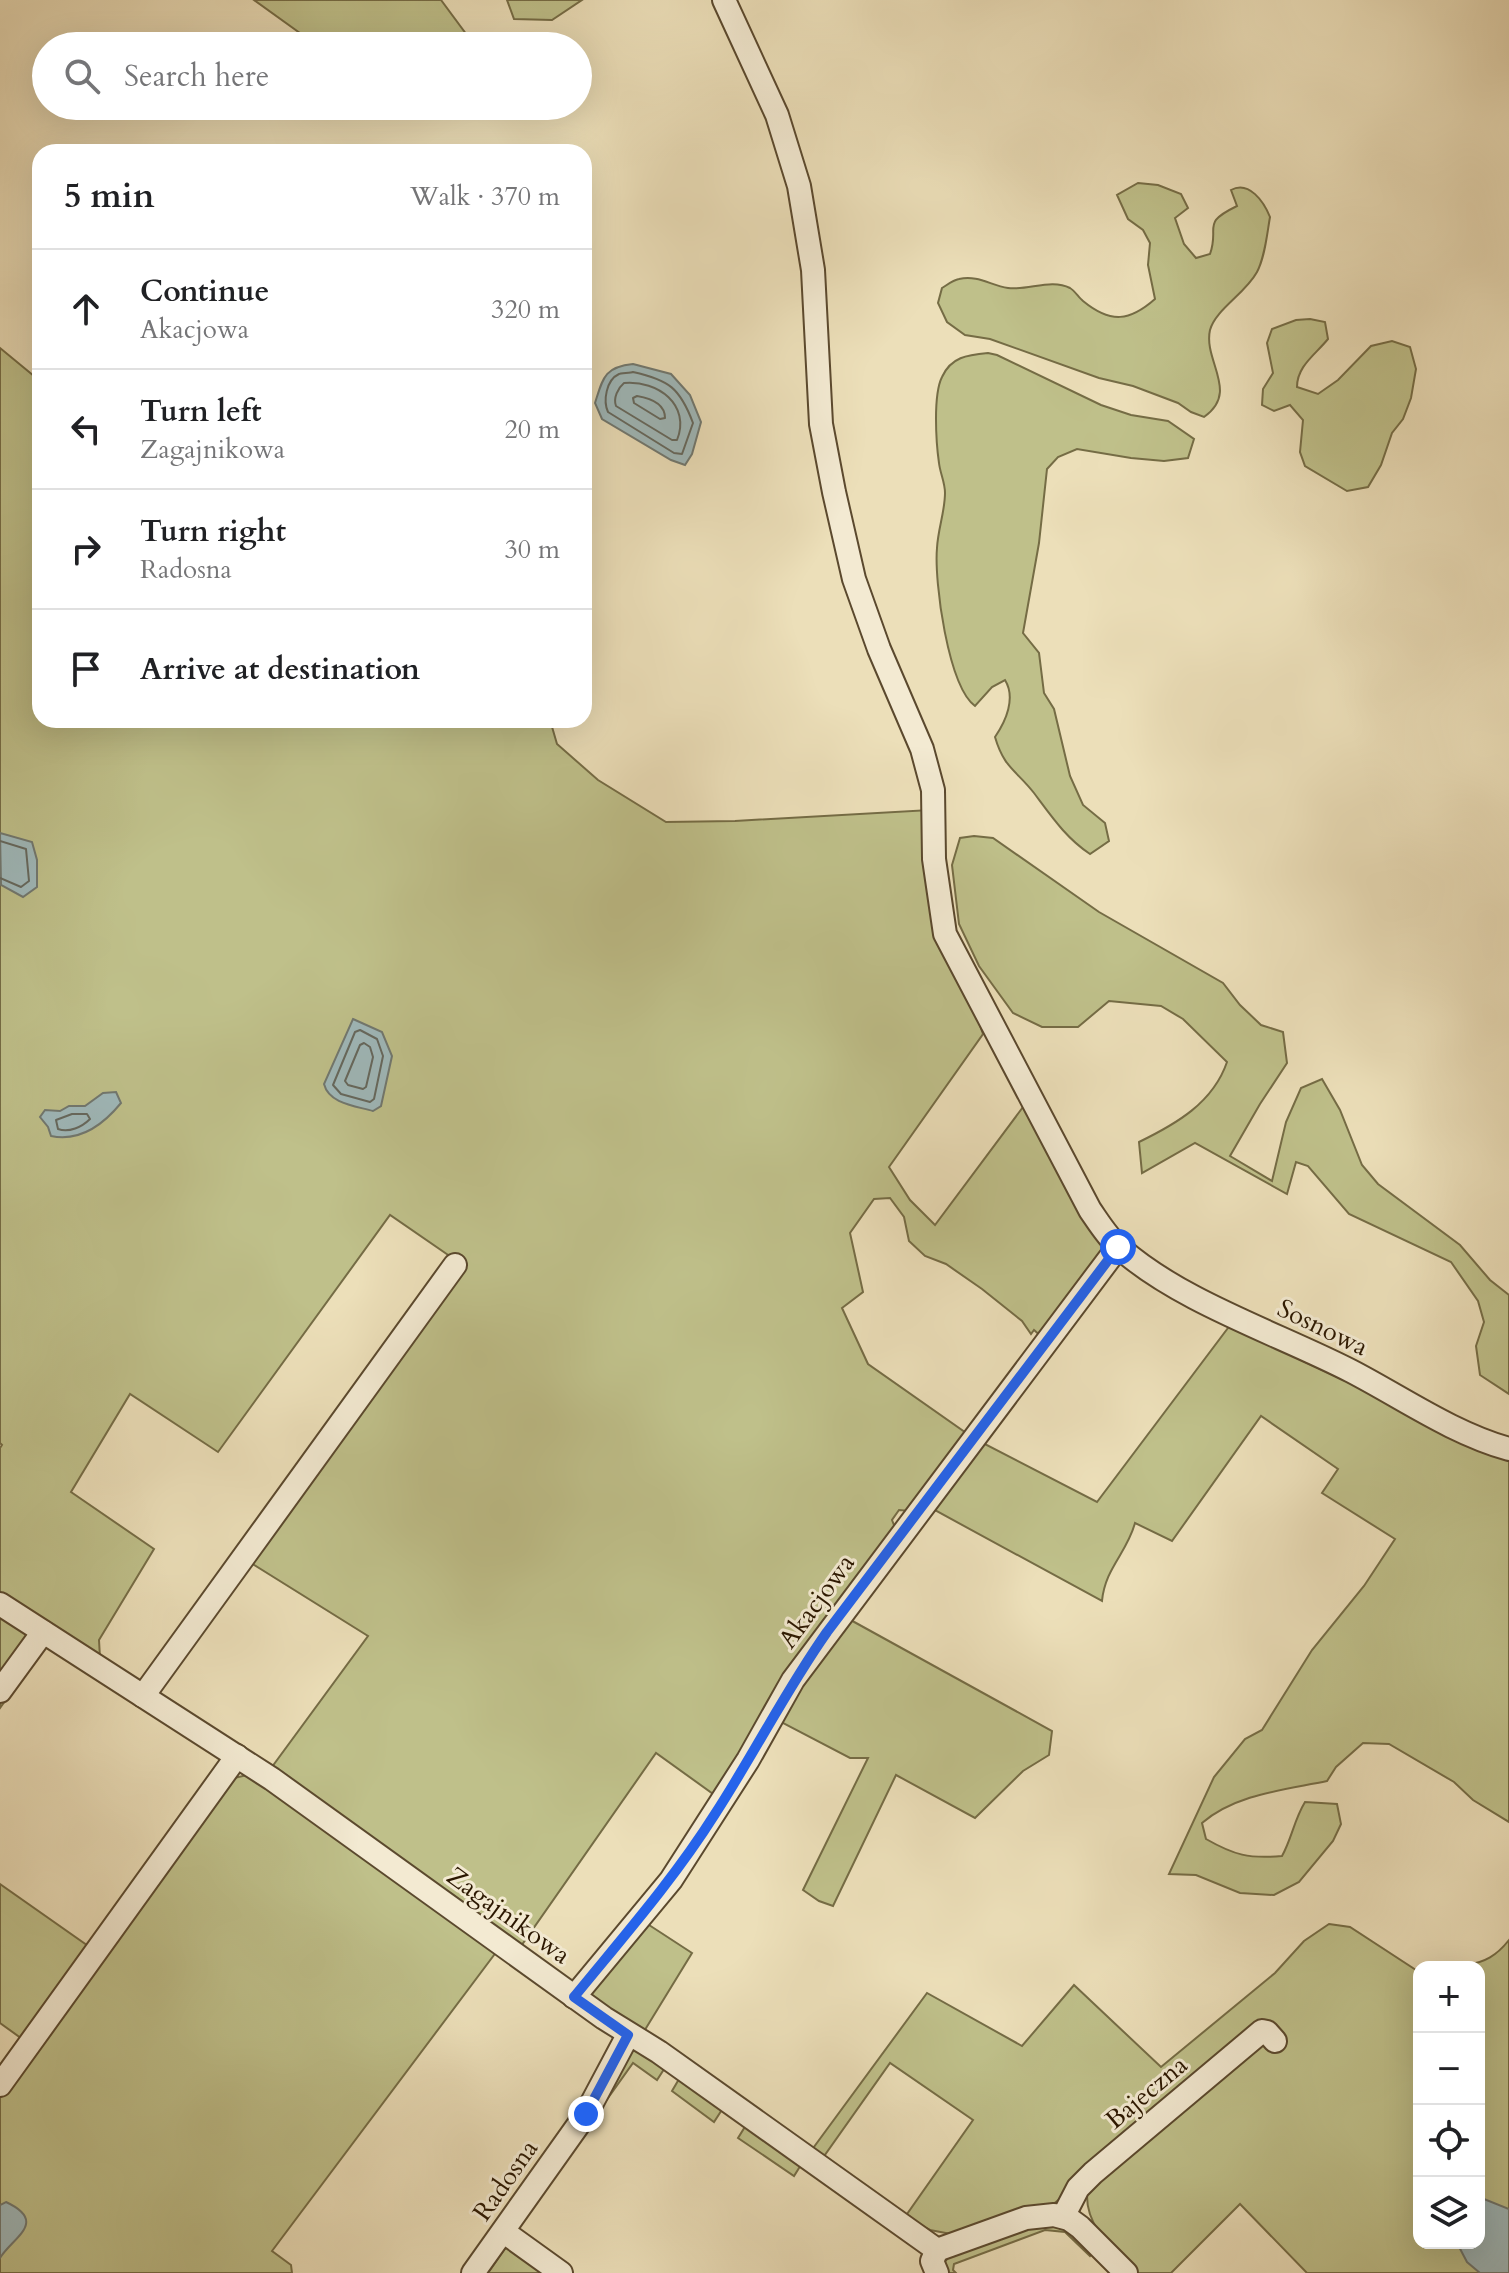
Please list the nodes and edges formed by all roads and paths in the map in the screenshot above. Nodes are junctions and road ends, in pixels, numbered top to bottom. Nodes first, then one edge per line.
1 (724, 0) edge
2 (1118, 1247) junction
3 (455, 1265) dead end
4 (1509, 1449) edge
5 (0, 1604) edge
6 (43, 1632) junction
7 (0, 1691) edge
8 (143, 1696) junction
9 (237, 1756) junction
10 (574, 1997) junction
11 (628, 2035) junction
12 (1275, 2041) dead end
13 (0, 2085) edge
14 (1063, 2217) junction
15 (504, 2232) junction
16 (937, 2250) junction
17 (473, 2273) edge
18 (561, 2273) edge
19 (937, 2273) edge
20 (1126, 2273) edge

1 - 2 street, Sosnowa
2 - 4 street, Sosnowa
2 - 10 street, Akacjowa
3 - 8 street
5 - 6 street, Zagajnikowa
6 - 7 street
6 - 8 street, Zagajnikowa
8 - 9 street, Zagajnikowa
9 - 10 street, Zagajnikowa
9 - 13 street
10 - 11 street, Zagajnikowa
11 - 15 street, Radosna
11 - 16 street, Zagajnikowa
12 - 14 street, Bajeczna
14 - 16 street
14 - 20 street
15 - 17 street, Radosna
15 - 18 street
16 - 19 street

